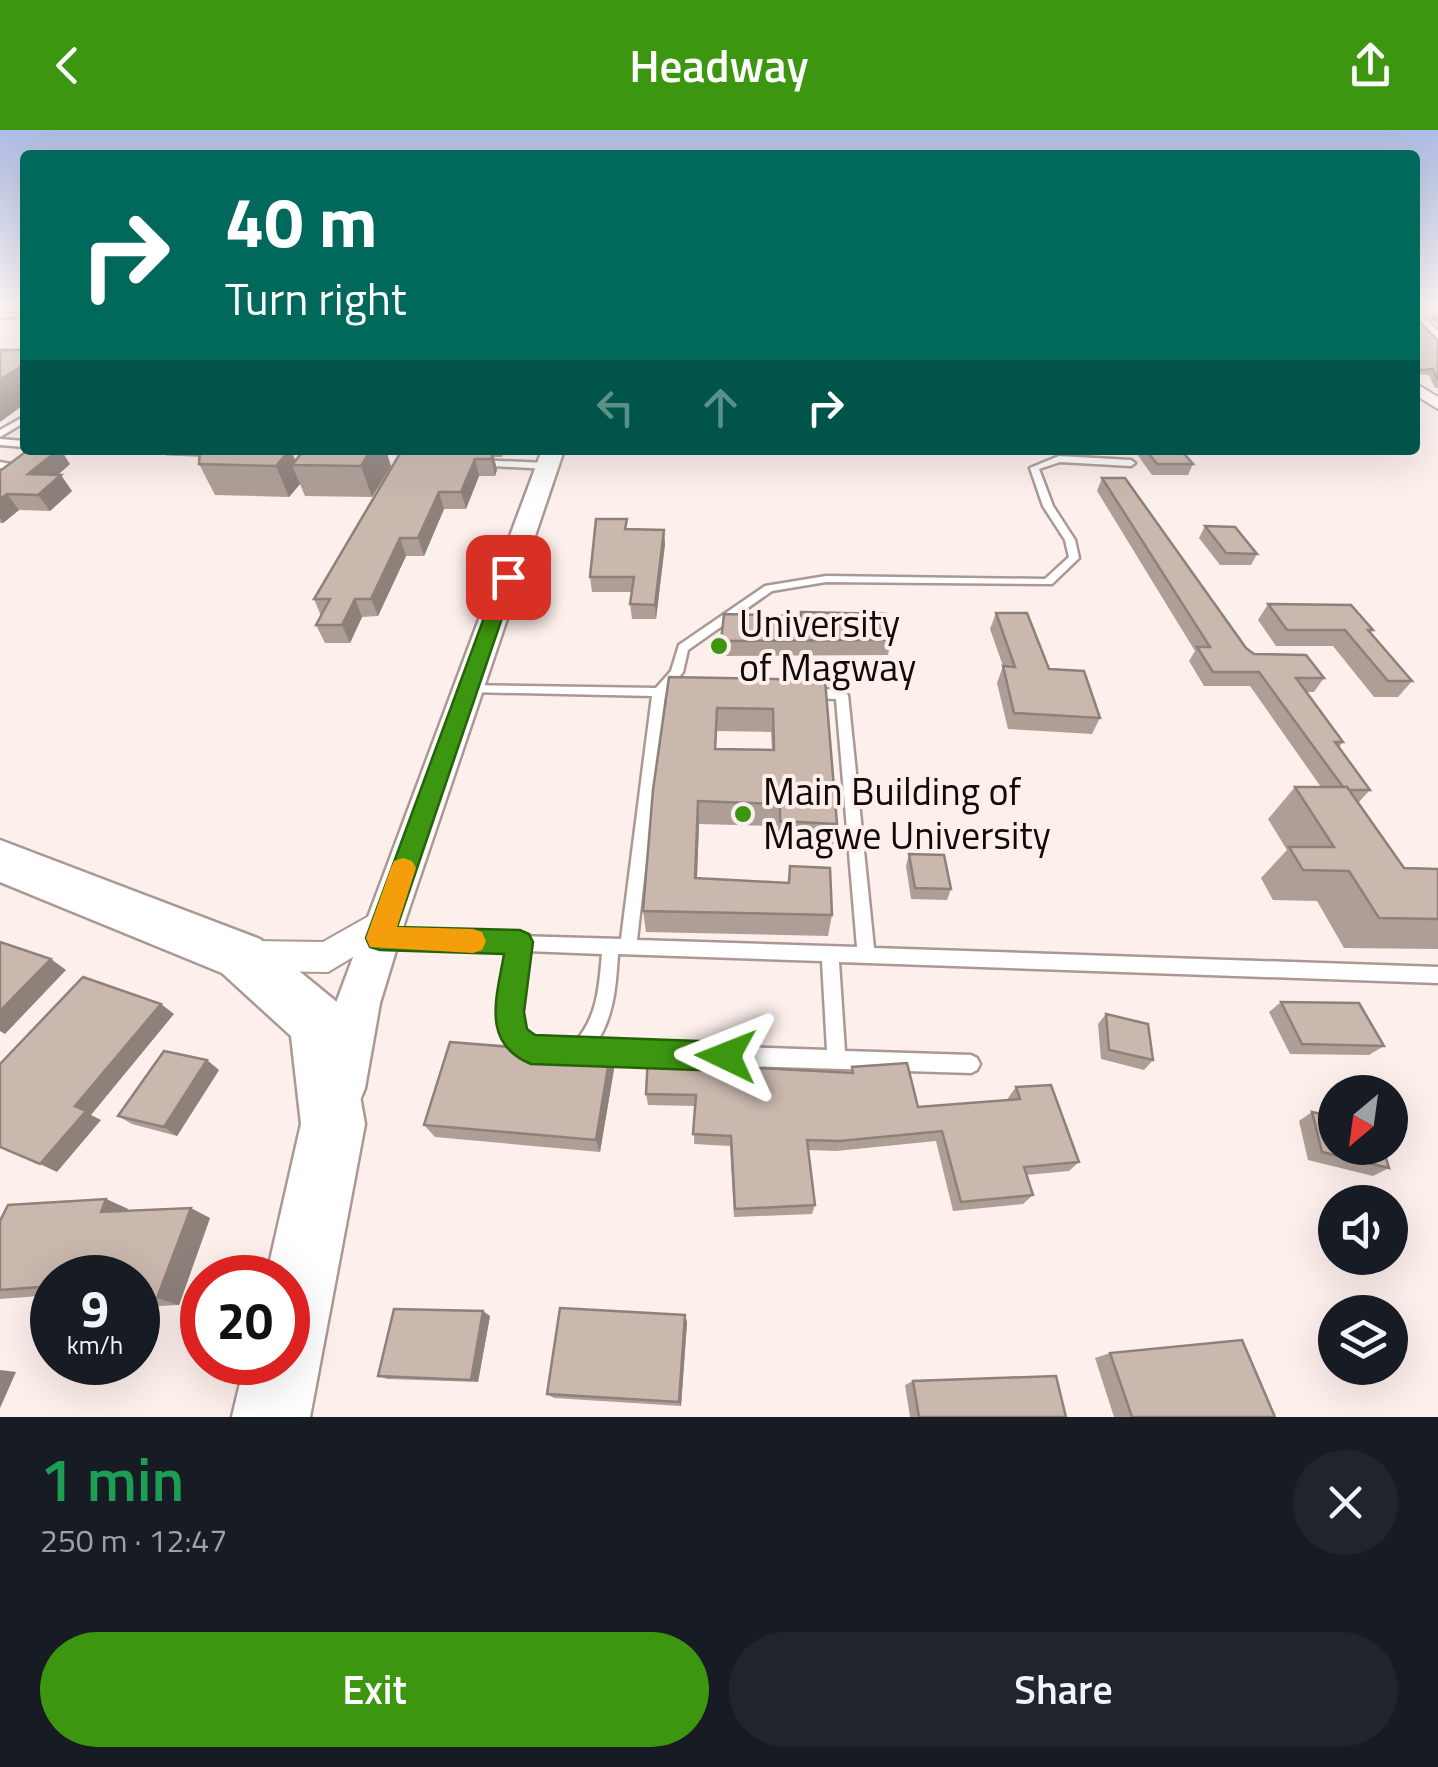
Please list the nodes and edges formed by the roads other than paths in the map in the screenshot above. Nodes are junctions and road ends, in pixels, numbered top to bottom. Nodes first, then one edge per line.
1 (550, 458) edge
2 (35, 461) edge
3 (474, 463) edge
4 (1131, 463) dead end
5 (0, 465) edge
6 (468, 688) junction
7 (659, 692) junction
8 (696, 693) edge
9 (787, 694) edge
10 (0, 860) edge
11 (382, 930) junction
12 (520, 942) junction
13 (620, 946) junction
14 (830, 954) junction
15 (866, 955) junction
16 (241, 956) junction
17 (1438, 975) edge
18 (578, 1052) junction
19 (837, 1060) junction
20 (970, 1064) dead end
21 (333, 1124) junction
22 (306, 1255) edge
23 (278, 1385) edge
24 (272, 1417) edge

1 - 3 lane
1 - 6 street
2 - 5 lane
4 - 7 lane
6 - 7 lane
6 - 11 street
7 - 8 lane
7 - 13 lane
9 - 15 lane
10 - 16 highway
11 - 12 lane
11 - 16 street
11 - 21 street
12 - 13 lane
12 - 18 lane
13 - 14 lane
13 - 18 lane
14 - 15 lane
14 - 19 lane
15 - 17 lane
16 - 21 highway
18 - 19 lane
19 - 20 lane
21 - 22 highway
23 - 24 highway

